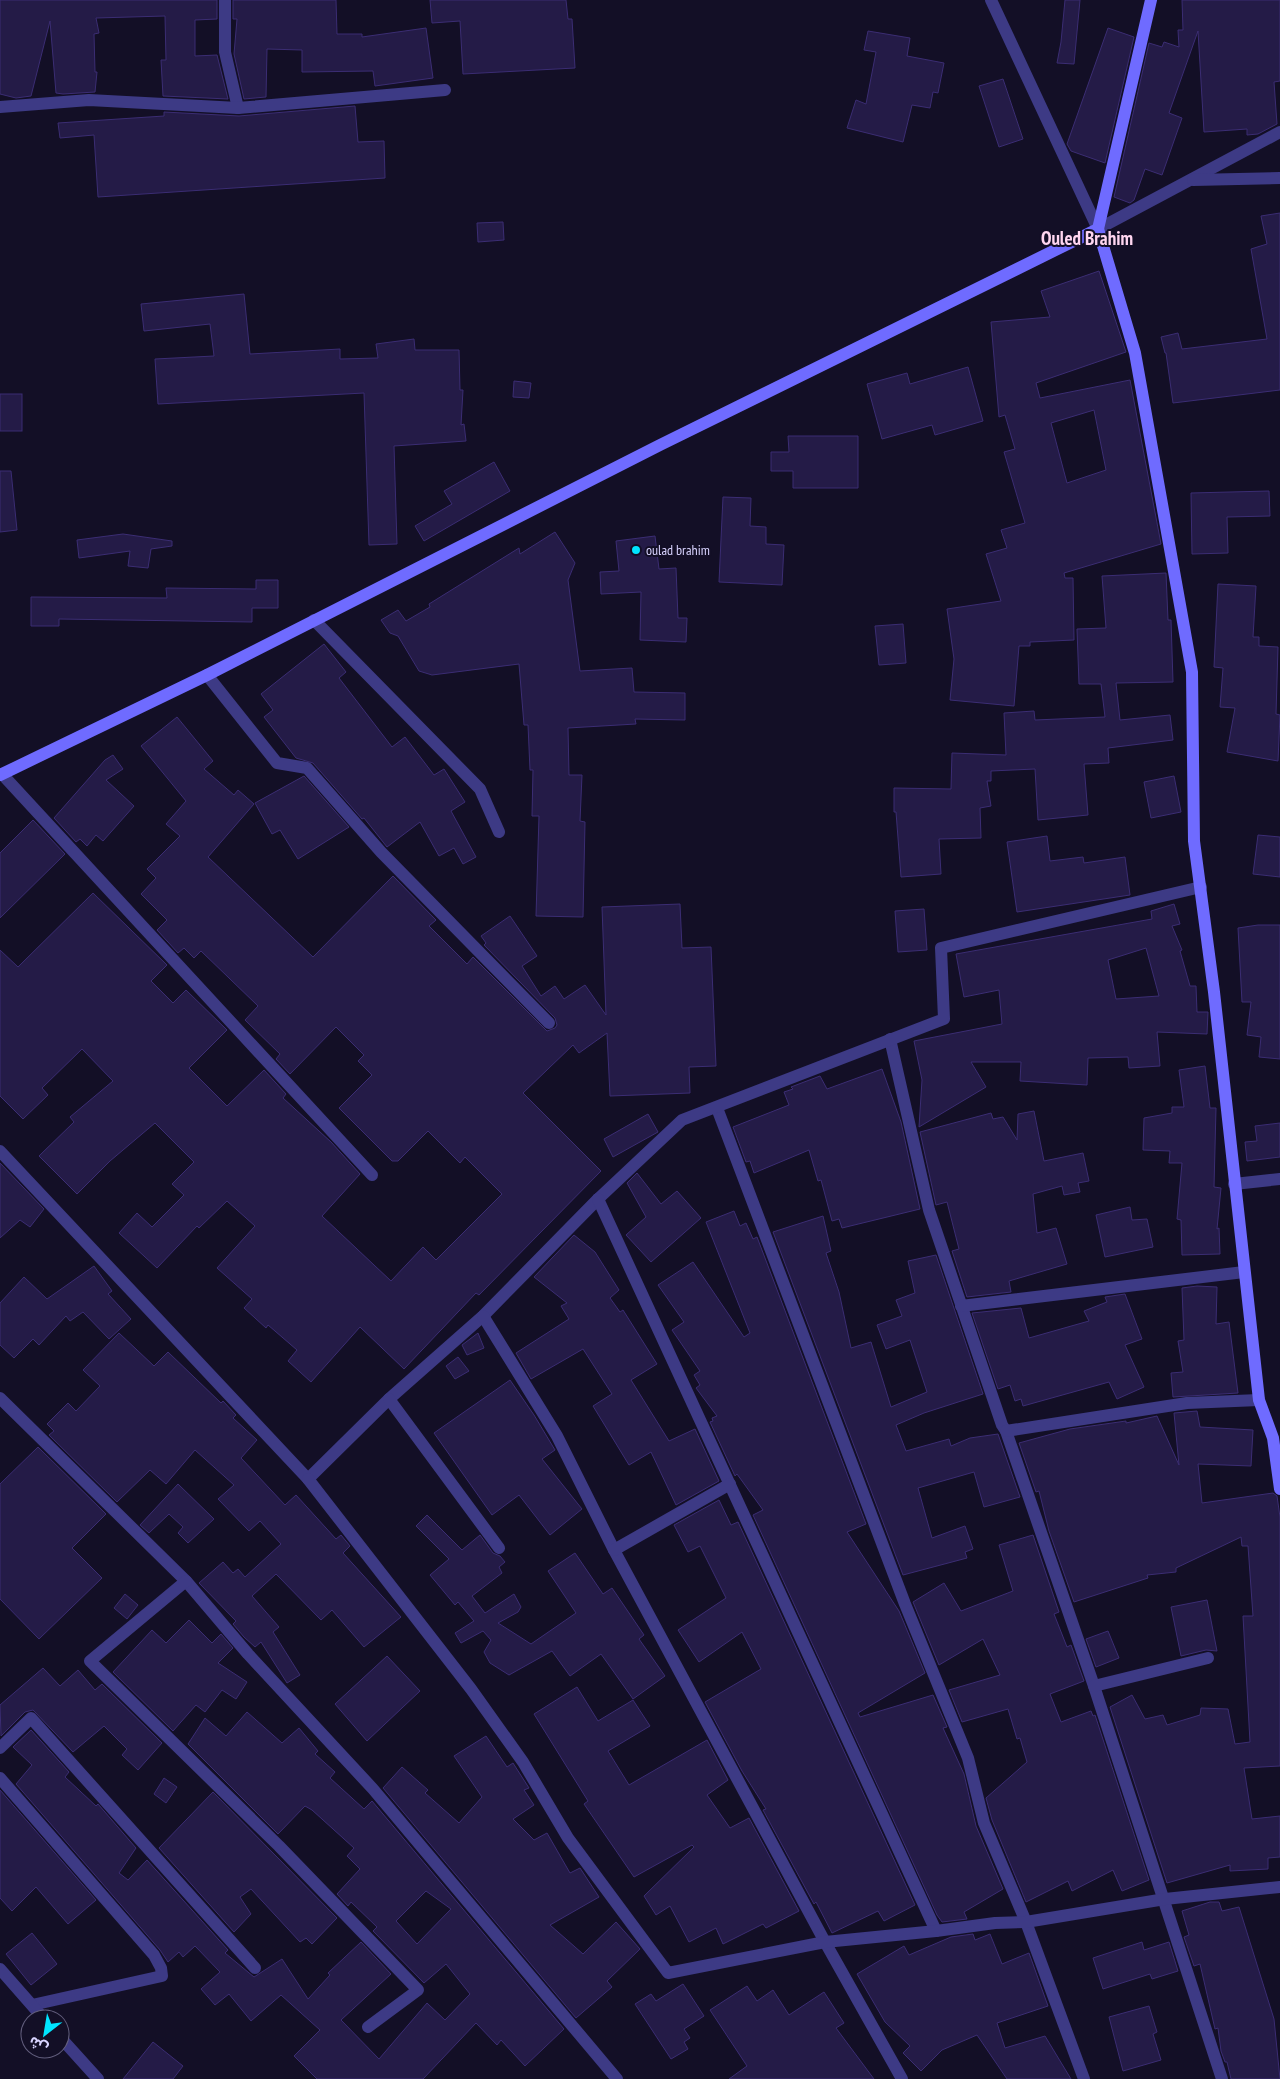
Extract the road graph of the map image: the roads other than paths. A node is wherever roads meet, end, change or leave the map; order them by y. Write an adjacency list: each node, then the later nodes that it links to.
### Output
1 (225, 0): 6 (street)
2 (990, 0): 10 (street)
3 (1151, 0): 10 (main road)
4 (445, 90): 6 (street)
5 (0, 106): 6 (street)
6 (238, 108)
7 (1280, 132): 9 (street)
8 (1280, 178): 9 (street)
9 (1188, 180): 10 (street)
10 (1098, 229): 11 (main road); 15 (main road)
11 (314, 620): 12 (main road); 14 (street)
12 (207, 675): 13 (main road); 16 (street)
13 (1, 774): 20 (street)
14 (499, 832)
15 (1202, 887): 17 (street); 22 (main road)
16 (549, 1023)
17 (890, 1039): 18 (street); 25 (street)
18 (717, 1108): 23 (street); 43 (street)
19 (0, 1151): 31 (street)
20 (372, 1175)
21 (1280, 1179): 22 (street)
22 (1234, 1184): 24 (main road)
23 (598, 1199): 26 (street); 32 (street)
24 (1244, 1272): 25 (street); 29 (main road)
25 (961, 1306): 30 (street)
26 (483, 1316): 28 (street); 35 (street)
27 (0, 1398): 36 (street)
28 (389, 1399): 31 (street); 34 (street)
29 (1260, 1400): 30 (street); 33 (main road)
30 (1006, 1431): 38 (street)
31 (308, 1479): 45 (street)
32 (730, 1484): 35 (street); 44 (street)
33 (1280, 1489)
34 (499, 1548)
35 (614, 1550): 45 (street)
36 (186, 1581): 50 (street); 53 (street)
37 (1208, 1658): 38 (street)
38 (1094, 1686): 42 (street)
39 (0, 1748): 46 (street)
40 (0, 1778): 48 (street)
41 (1280, 1887): 42 (street)
42 (1165, 1899): 43 (street); 56 (street)
43 (1026, 1922): 44 (street); 55 (street)
44 (936, 1931): 45 (street)
45 (825, 1942): 54 (street)
46 (255, 1968)
47 (0, 1969): 48 (street)
48 (32, 2005): 49 (street)
49 (35, 2009)
50 (368, 2027)
51 (70, 2048): 52 (street)
52 (98, 2079)
53 (617, 2079)
54 (902, 2079)
55 (1084, 2079)
56 (1222, 2079)

